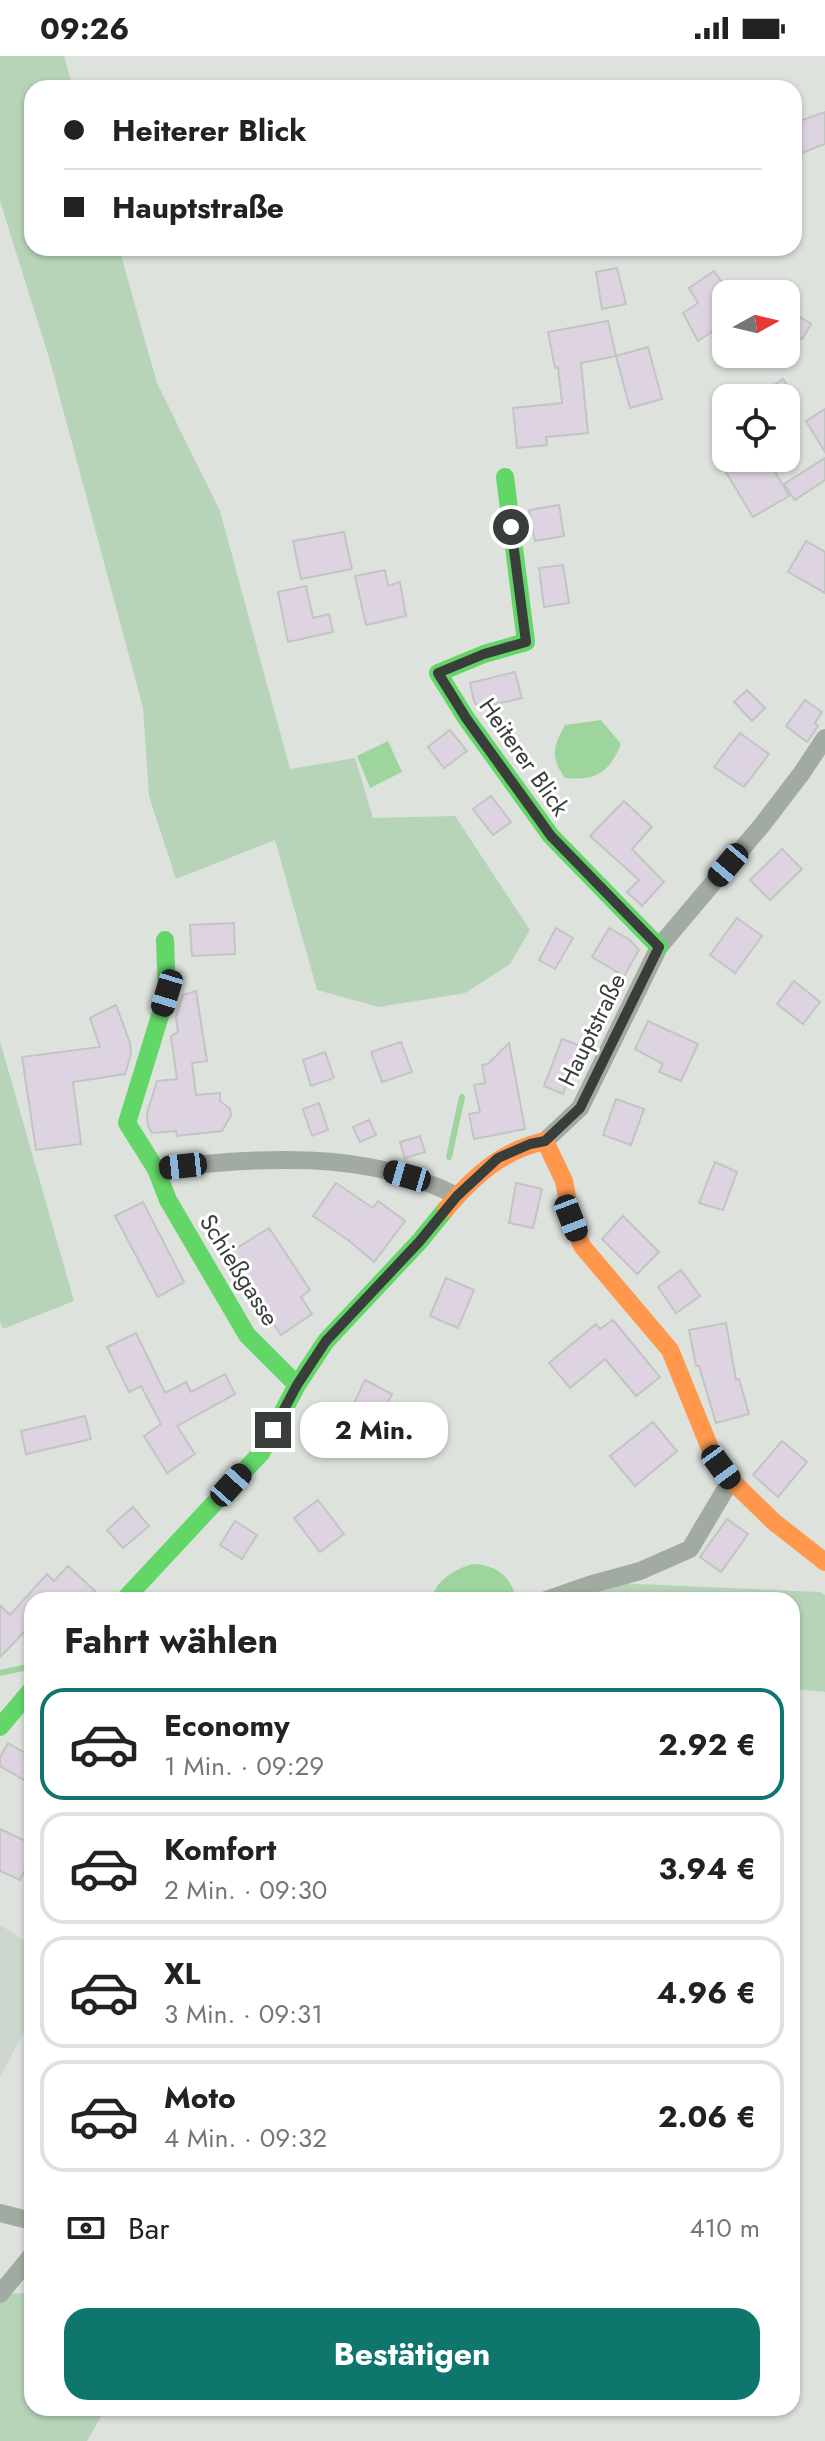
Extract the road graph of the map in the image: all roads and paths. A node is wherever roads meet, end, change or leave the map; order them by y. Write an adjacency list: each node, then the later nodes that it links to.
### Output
1 (505, 477): 4 (street, Heiterer Blick)
2 (825, 738): 4 (street, Hauptstraße)
3 (165, 940): 6 (street, Schießgasse)
4 (659, 947): 5 (street, Hauptstraße)
5 (545, 1141): 7 (street, Hauptstraße); 9 (street)
6 (156, 1169): 7 (street); 8 (street, Schießgasse)
7 (457, 1196): 8 (street, Hauptstraße)
8 (297, 1385): 11 (street, Hauptstraße)
9 (731, 1480): 10 (street); 12 (street)
10 (825, 1562)
11 (131, 1592)
12 (569, 1592)
13 (24, 1698): 14 (street)
14 (0, 1727)
15 (0, 2213): 16 (street)
16 (24, 2219)
17 (24, 2265): 18 (street)
18 (0, 2294)

